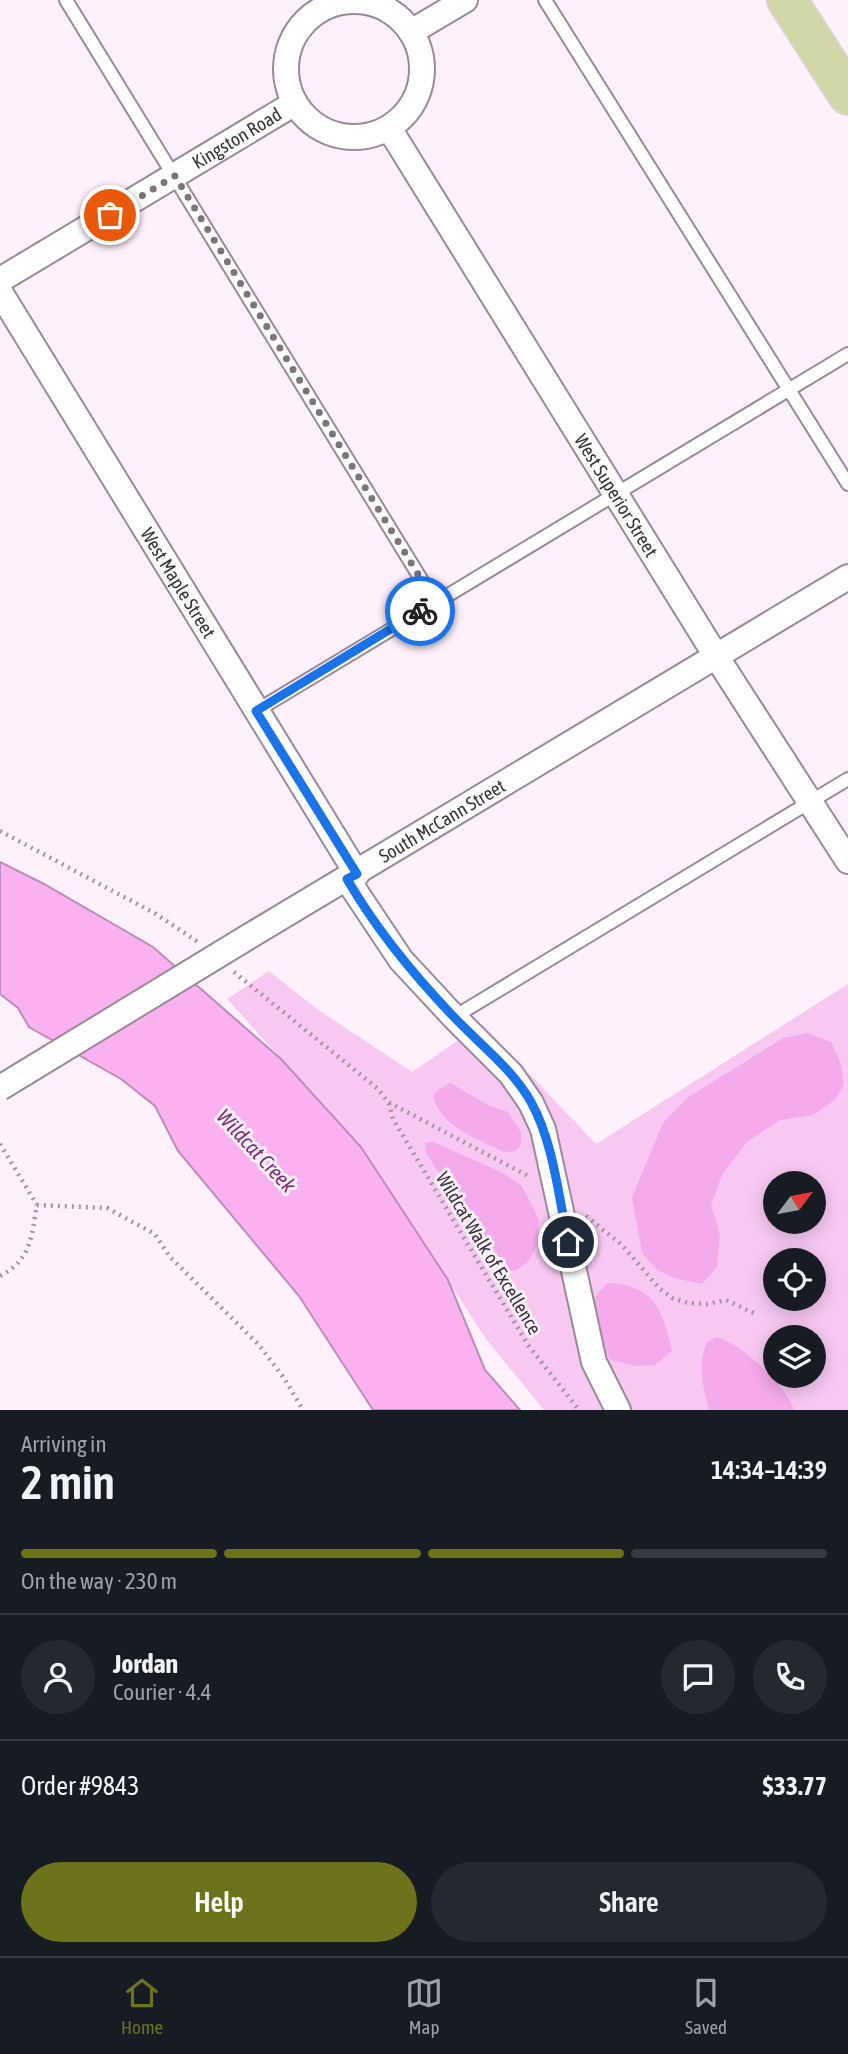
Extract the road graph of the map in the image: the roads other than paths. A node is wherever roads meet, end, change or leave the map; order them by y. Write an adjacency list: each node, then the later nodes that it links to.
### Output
1 (66, 0): 10 (lane)
2 (464, 0): 6 (street)
3 (545, 0): 14 (lane)
4 (787, 0): 7 (main road)
5 (317, 5): 6 (street); 8 (street)
6 (411, 32): 9 (street)
7 (848, 95)
8 (295, 103): 9 (street); 10 (street, Kingston Road)
9 (389, 128): 16 (street, West Superior Street)
10 (175, 176): 11 (street, Kingston Road); 18 (lane)
11 (0, 280)
12 (0, 292): 20 (street, West Maple Street)
13 (848, 354): 14 (lane)
14 (790, 390): 15 (lane); 16 (lane)
15 (848, 484)
16 (615, 494): 18 (lane); 19 (street, West Superior Street)
17 (848, 577): 19 (street, South McCann Street)
18 (435, 602): 20 (lane)
19 (716, 656): 22 (street, West Superior Street); 24 (street, South McCann Street)
20 (256, 711): 24 (street, West Maple Street)
21 (848, 779): 22 (lane)
22 (810, 802): 23 (street, West Superior Street); 25 (lane)
23 (848, 861)
24 (352, 876): 25 (street, West Maple Street); 26 (street, South McCann Street, bridge)
25 (454, 1017): 27 (street, West Maple Street)
26 (0, 1088)
27 (618, 1410)

